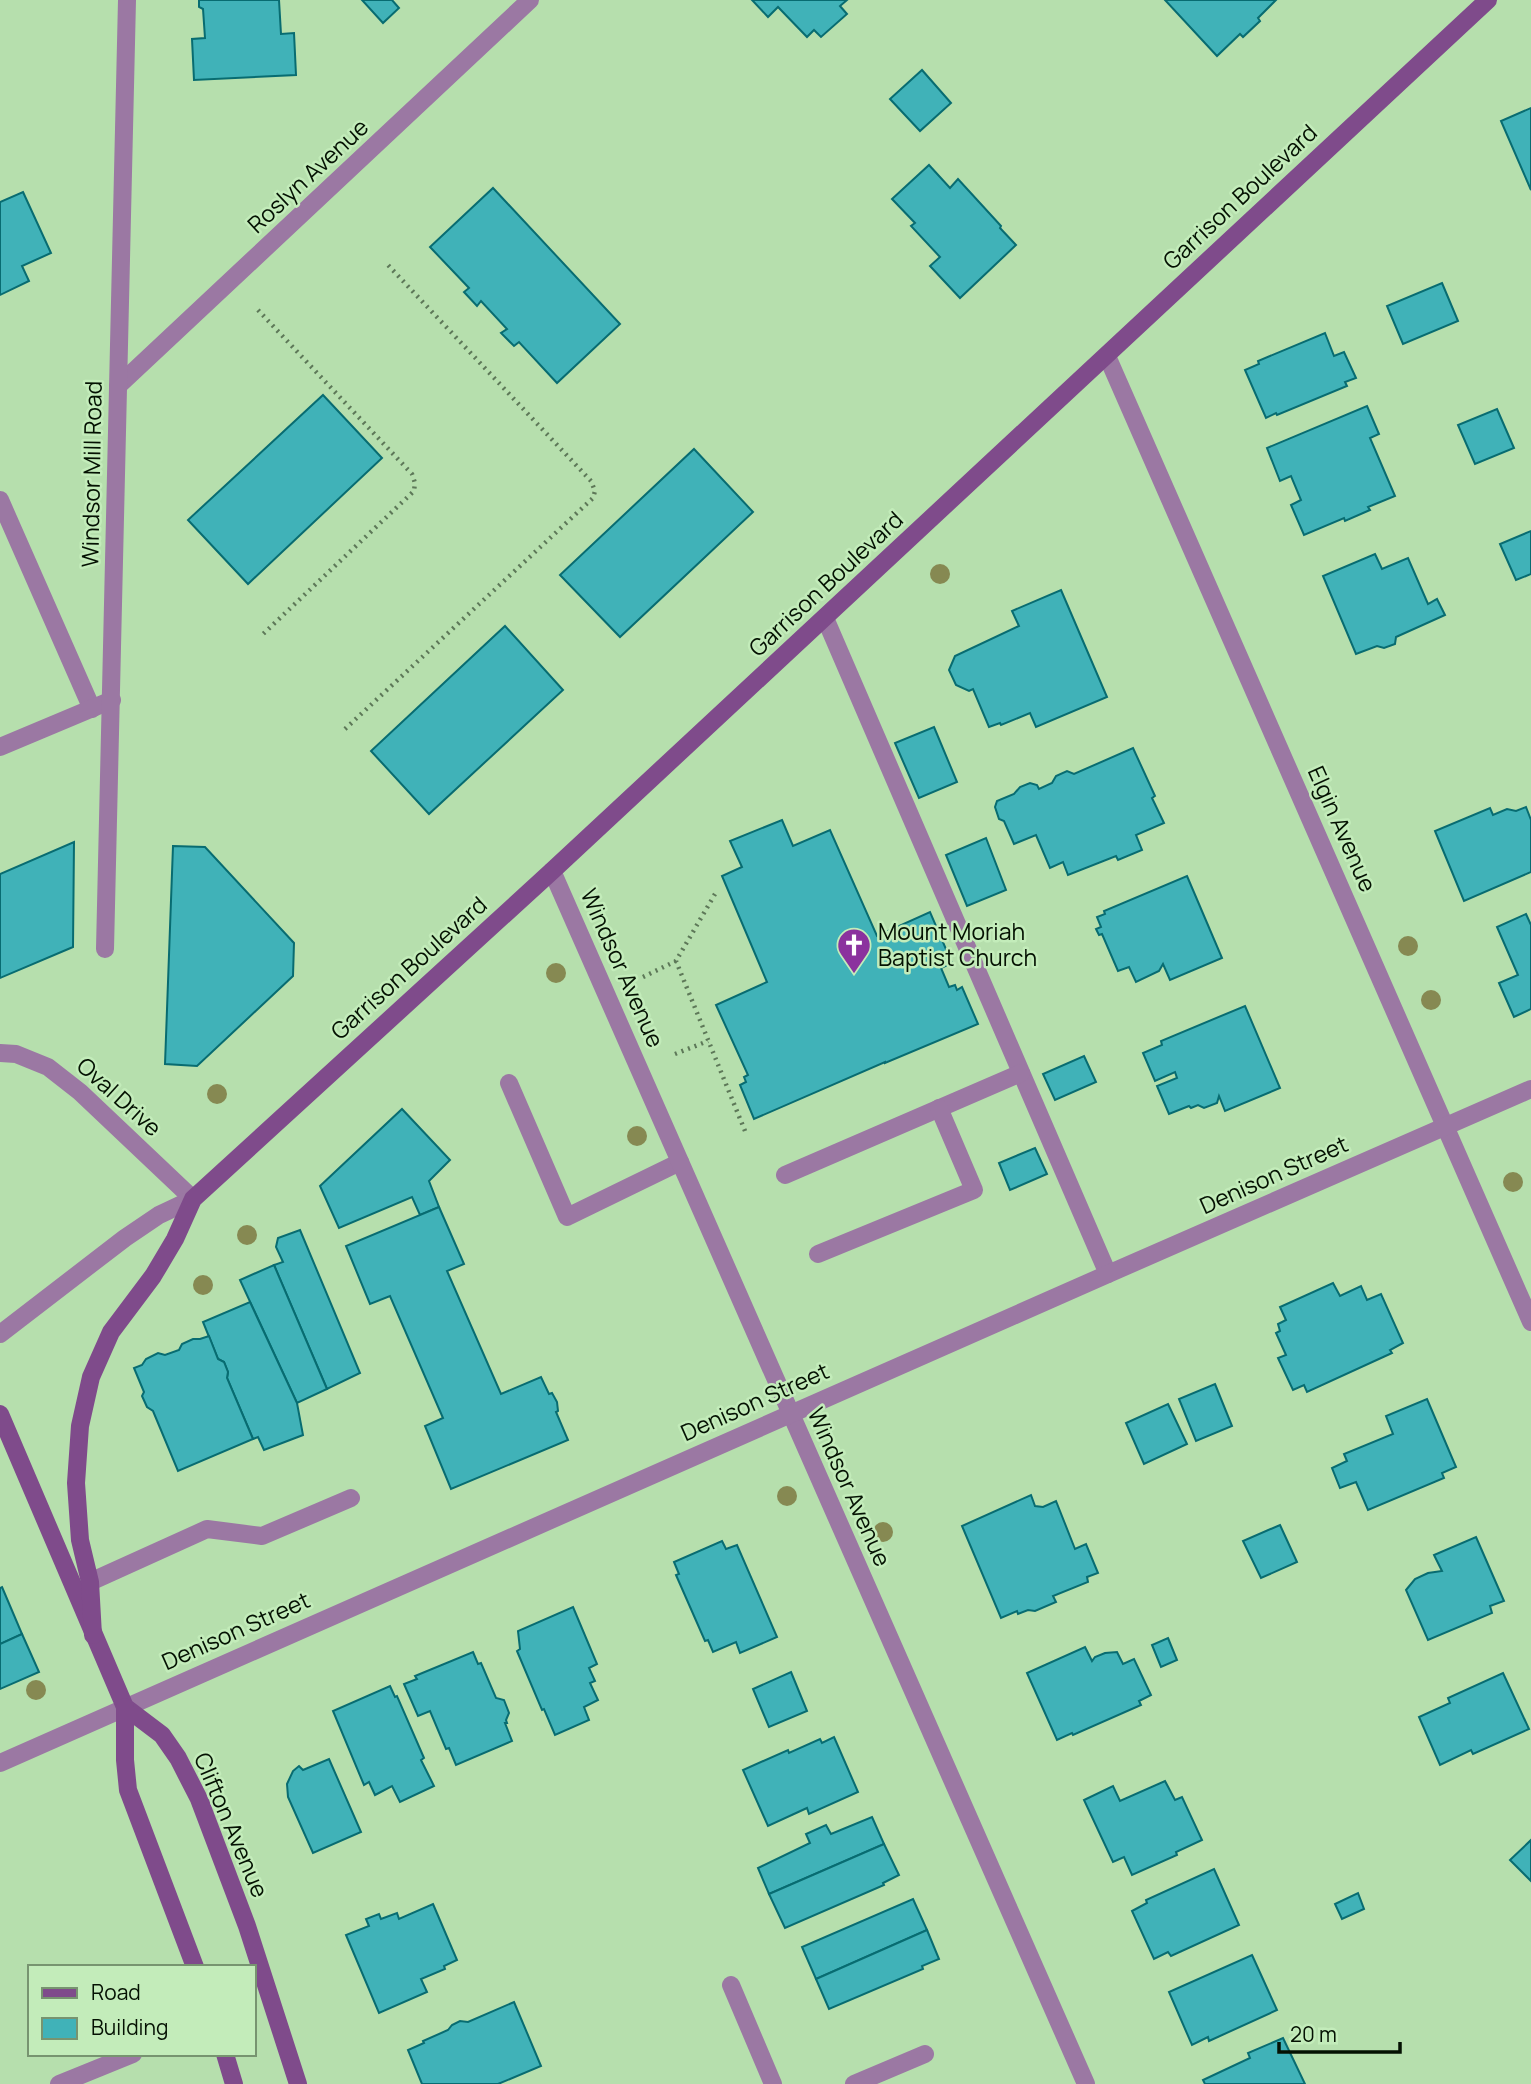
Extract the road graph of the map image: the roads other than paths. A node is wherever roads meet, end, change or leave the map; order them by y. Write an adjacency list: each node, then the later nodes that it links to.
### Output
1 (127, 0): 5 (street, Windsor Mill Road)
2 (530, 0): 5 (street, Roslyn Avenue)
3 (1488, 0): 4 (main road, Garrison Boulevard)
4 (1107, 356): 7 (main road, Garrison Boulevard); 18 (street, Elgin Avenue)
5 (118, 386): 8 (street, Windsor Mill Road)
6 (0, 500): 9 (street)
7 (825, 618): 11 (main road, Garrison Boulevard); 14 (street)
8 (111, 700): 9 (street); 12 (street, Windsor Mill Road)
9 (92, 709): 10 (street)
10 (0, 747)
11 (552, 871): 19 (street, Windsor Avenue); 21 (main road, Garrison Boulevard)
12 (105, 949)
13 (0, 1053): 21 (street, Oval Drive)
14 (1021, 1073): 17 (street); 23 (street)
15 (509, 1083): 19 (street)
16 (1531, 1089): 18 (street, Denison Street)
17 (939, 1108): 20 (street); 22 (street)
18 (1445, 1127): 23 (street, Denison Street); 24 (street, Elgin Avenue)
19 (680, 1162): 27 (street, Windsor Avenue)
20 (785, 1175)
21 (193, 1199): 25 (street, Garrison Boulevard); 29 (main road, Garrison Boulevard)
22 (818, 1254)
23 (1108, 1274): 27 (street, Denison Street)
24 (1531, 1322)
25 (0, 1334)
26 (0, 1414): 30 (main road, Clifton Avenue)
27 (790, 1414): 31 (street, Denison Street); 43 (street, Windsor Avenue)
28 (351, 1498): 29 (street)
29 (90, 1582): 30 (main road, Garrison Boulevard)
30 (93, 1635): 31 (main road, Clifton Avenue)
31 (125, 1707): 32 (street, Denison Street); 33 (main road); 38 (main road, Clifton Avenue)
32 (0, 1763)
33 (194, 1965)
34 (731, 1985): 41 (street)
35 (925, 2054): 42 (street)
36 (128, 2056): 39 (street)
37 (226, 2056): 40 (main road)
38 (298, 2079)
39 (59, 2084)
40 (234, 2084)
41 (773, 2084)
42 (854, 2084)
43 (1086, 2084)

